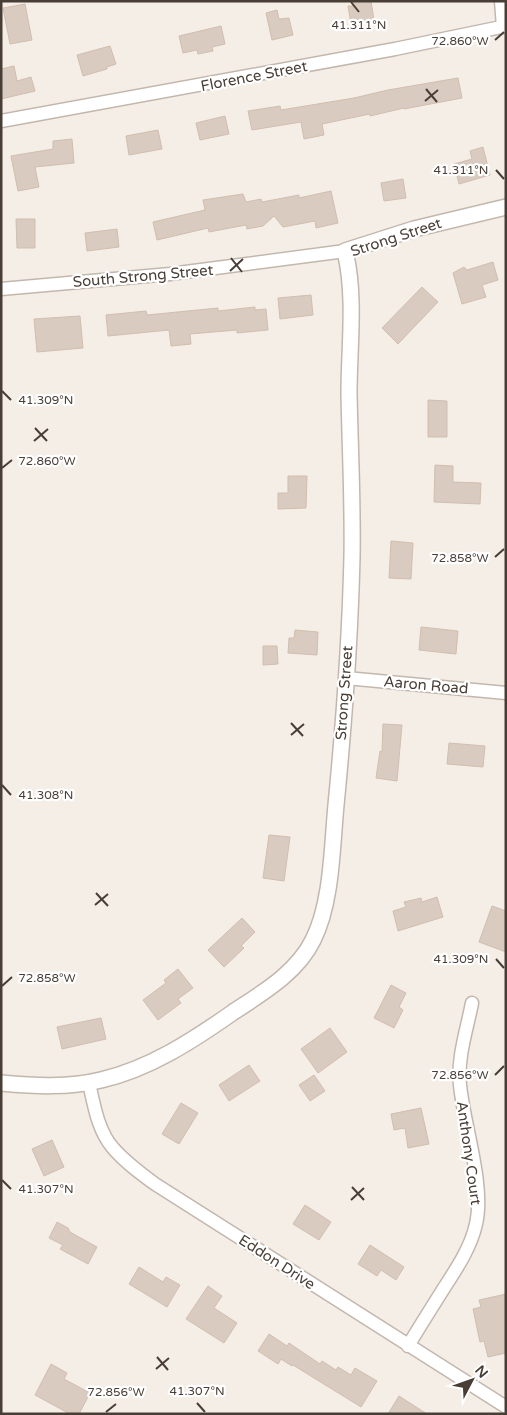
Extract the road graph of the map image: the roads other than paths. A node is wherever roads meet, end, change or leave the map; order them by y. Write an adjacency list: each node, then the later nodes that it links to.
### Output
1 (501, 1): 2 (street)
2 (504, 26): 3 (street, Florence Street)
3 (1, 121)
4 (506, 207): 5 (street, Strong Street)
5 (345, 252): 6 (street, South Strong Street); 7 (street, Strong Street)
6 (1, 290)
7 (346, 678): 8 (street, Aaron Road); 11 (street, Strong Street)
8 (506, 693)
9 (472, 1003): 12 (street, Anthony Court)
10 (1, 1083): 11 (street, Strong Street)
11 (89, 1083): 12 (street, Eddon Drive)
12 (408, 1346): 13 (street, Eddon Drive)
13 (504, 1409)

